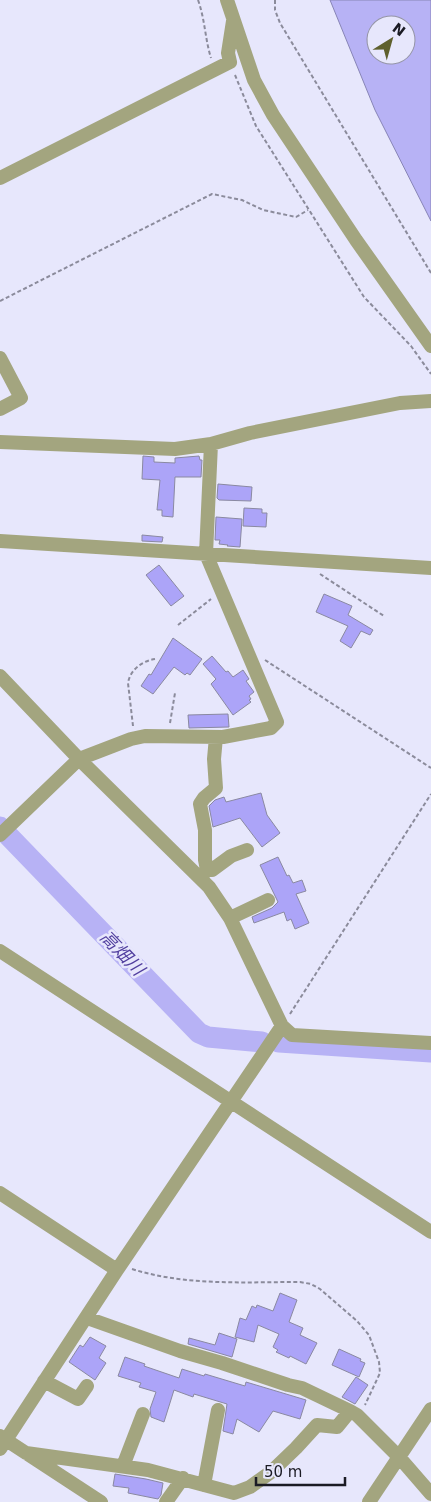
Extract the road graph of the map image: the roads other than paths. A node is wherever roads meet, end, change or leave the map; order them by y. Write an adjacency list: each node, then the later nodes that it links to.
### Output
1 (227, 0): 2 (street)
2 (233, 19): 3 (street); 4 (street)
3 (0, 178)
4 (431, 346)
5 (0, 358): 7 (street)
6 (431, 401): 9 (street)
7 (0, 410)
8 (0, 442): 9 (street)
9 (211, 444): 11 (street)
10 (0, 540): 11 (street)
11 (206, 554): 12 (street); 14 (street)
12 (431, 568)
13 (0, 676): 15 (street)
14 (216, 737): 15 (street); 18 (street)
15 (79, 759): 16 (street); 18 (street)
16 (3, 832)
17 (247, 850): 18 (street)
18 (204, 874): 20 (street)
19 (268, 900): 20 (street)
20 (230, 918): 22 (street)
21 (0, 951): 24 (street)
22 (282, 1026): 23 (street); 24 (street)
23 (431, 1043)
24 (230, 1102): 26 (street); 27 (street)
25 (0, 1193): 27 (street)
26 (431, 1232)
27 (119, 1268): 28 (street)
28 (87, 1318): 29 (street); 33 (street)
29 (44, 1381): 30 (street); 35 (street)
30 (87, 1386)
31 (431, 1409): 37 (street)
32 (218, 1410): 40 (street)
33 (353, 1413): 37 (street); 40 (street)
34 (143, 1414): 38 (street)
35 (2, 1442): 36 (street)
36 (26, 1453): 38 (street); 42 (street)
37 (399, 1457): 41 (street); 44 (street)
38 (123, 1466): 39 (street)
39 (182, 1478): 40 (street); 43 (street)
40 (204, 1485)
41 (431, 1494)
42 (101, 1502)
43 (166, 1502)
44 (370, 1502)

